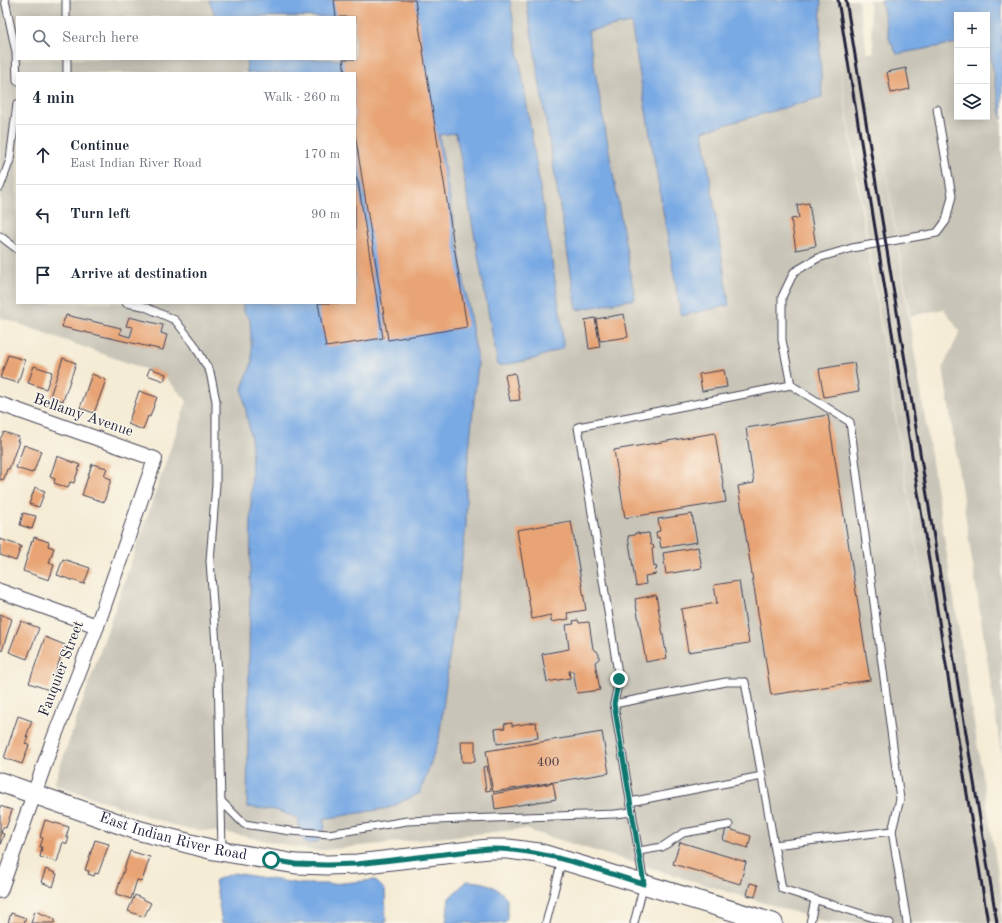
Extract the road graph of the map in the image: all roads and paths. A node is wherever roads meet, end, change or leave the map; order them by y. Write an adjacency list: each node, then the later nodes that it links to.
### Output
1 (5, 0): 4 (lane)
2 (66, 0): 3 (lane)
3 (66, 16)
4 (16, 52)
5 (16, 60): 7 (lane)
6 (67, 60): 8 (lane)
7 (17, 72)
8 (67, 72)
9 (937, 109): 15 (lane)
10 (16, 112): 11 (lane)
11 (0, 187)
12 (0, 236): 13 (lane)
13 (16, 248)
14 (142, 304): 24 (lane)
15 (790, 385): 20 (lane); 28 (lane)
16 (0, 404): 17 (street, Bellamy Avenue)
17 (155, 459): 19 (street, Fauquier Street)
18 (0, 591): 19 (street)
19 (97, 626): 23 (street, Fauquier Street)
20 (614, 704): 21 (lane); 25 (lane)
21 (762, 776): 25 (lane); 29 (lane)
22 (0, 782): 23 (street, East Indian River Road)
23 (34, 794): 30 (street, East Indian River Road); 34 (street, Fauquier Street)
24 (221, 801): 26 (lane); 30 (lane)
25 (630, 802): 26 (lane)
26 (632, 812): 31 (lane)
27 (730, 825): 31 (lane)
28 (892, 831): 29 (lane); 41 (lane)
29 (774, 845): 35 (lane)
30 (222, 851): 32 (street, East Indian River Road)
31 (639, 851): 33 (lane)
32 (562, 860): 33 (street, East Indian River Road); 36 (lane)
33 (644, 884): 37 (lane); 38 (street, East Indian River Road)
34 (0, 891)
35 (816, 900): 39 (lane); 40 (lane)
36 (546, 923)
37 (634, 923)
38 (773, 923)
39 (810, 923)
40 (890, 923)
41 (907, 923)

